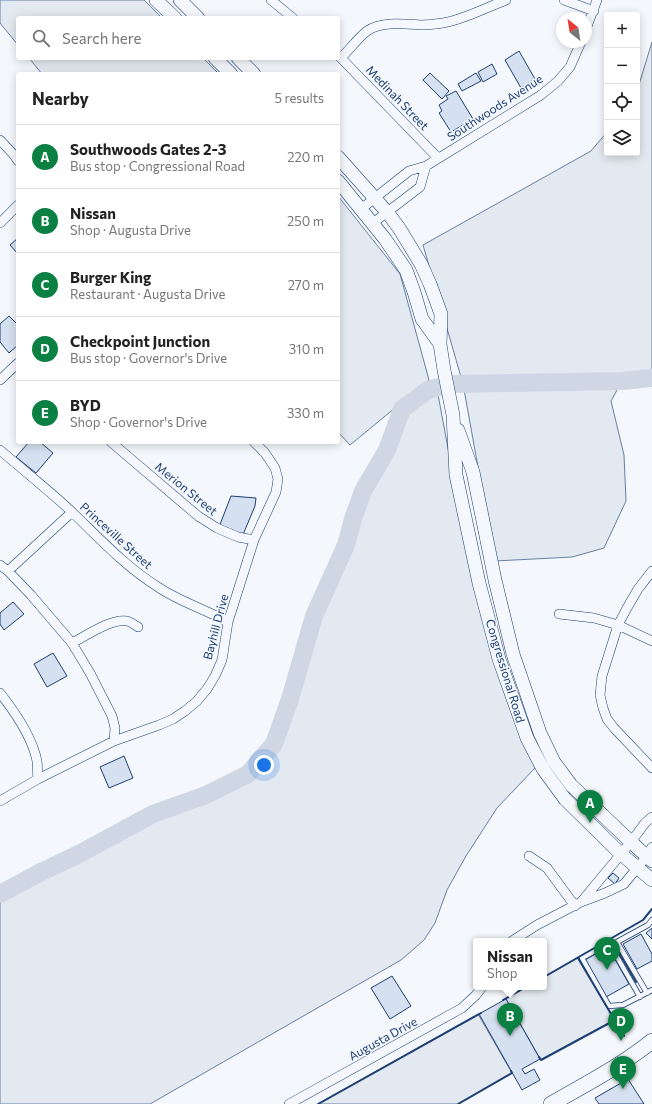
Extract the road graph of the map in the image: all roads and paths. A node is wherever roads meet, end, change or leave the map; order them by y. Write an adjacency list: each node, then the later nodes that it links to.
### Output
1 (156, 0): 8 (main road)
2 (180, 0): 9 (main road)
3 (271, 0): 10 (street)
4 (506, 0): 13 (street)
5 (564, 0): 7 (street)
6 (597, 0): 7 (street)
7 (594, 11): 11 (street)
8 (172, 16)
9 (196, 16)
10 (291, 16)
11 (592, 16)
12 (578, 48): 20 (street, Southwoods Avenue)
13 (340, 57): 20 (street, Medinah Street)
14 (217, 60): 16 (main road)
15 (240, 60): 17 (main road)
16 (229, 72)
17 (252, 72)
18 (0, 140): 19 (street)
19 (16, 158)
20 (438, 158): 22 (street, Southwoods Avenue)
21 (340, 160): 24 (main road, Congressional Road)
22 (426, 166): 24 (street, Southwoods Avenue); 27 (street)
23 (340, 183): 26 (main road, Congressional Road)
24 (374, 198): 26 (street, Southwoods Avenue); 27 (main road, Congressional Road)
25 (16, 206): 28 (street)
26 (361, 209): 29 (main road, Congressional Road)
27 (387, 212): 29 (street); 30 (main road, Congressional Road)
28 (0, 223)
29 (373, 223): 30 (main road, Congressional Road)
30 (440, 344): 33 (main road, Congressional Road)
31 (16, 365): 32 (street)
32 (0, 380)
33 (453, 413): 54 (main road, Congressional Road); 55 (main road, Congressional Road)
34 (114, 444): 38 (street, Merion Street)
35 (256, 444): 38 (street, Bayhill Drive)
36 (0, 450): 37 (street, Princeville Street)
37 (72, 512): 40 (street); 43 (street, Princeville Street)
38 (254, 540): 43 (street, Bayhill Drive)
39 (0, 565): 40 (street)
40 (8, 571): 47 (street)
41 (652, 571): 44 (street)
42 (559, 614): 44 (street)
43 (228, 622): 49 (street, Bayhill Drive)
44 (618, 625): 46 (street); 50 (street)
45 (138, 628): 47 (street)
46 (652, 641)
47 (72, 644): 49 (street)
48 (0, 693): 51 (street)
49 (114, 741): 51 (street, Bayhill Drive)
50 (652, 768)
51 (38, 779): 52 (street, Bayhill Drive)
52 (0, 801)
53 (652, 817): 54 (street)
54 (631, 842): 55 (street); 56 (main road, Congressional Road)
55 (621, 854): 58 (main road, Congressional Road); 60 (street)
56 (650, 854): 58 (street)
57 (529, 856): 60 (street)
58 (637, 867): 59 (main road, Congressional Road); 60 (street)
59 (652, 880)
60 (578, 904): 62 (street)
61 (652, 920): 64 (lane)
62 (517, 938)
63 (480, 990): 67 (street, Augusta Drive)
64 (650, 991): 65 (lane)
65 (640, 997): 65 (lane)
66 (648, 1046): 68 (highway)
67 (289, 1104)
68 (551, 1104)

